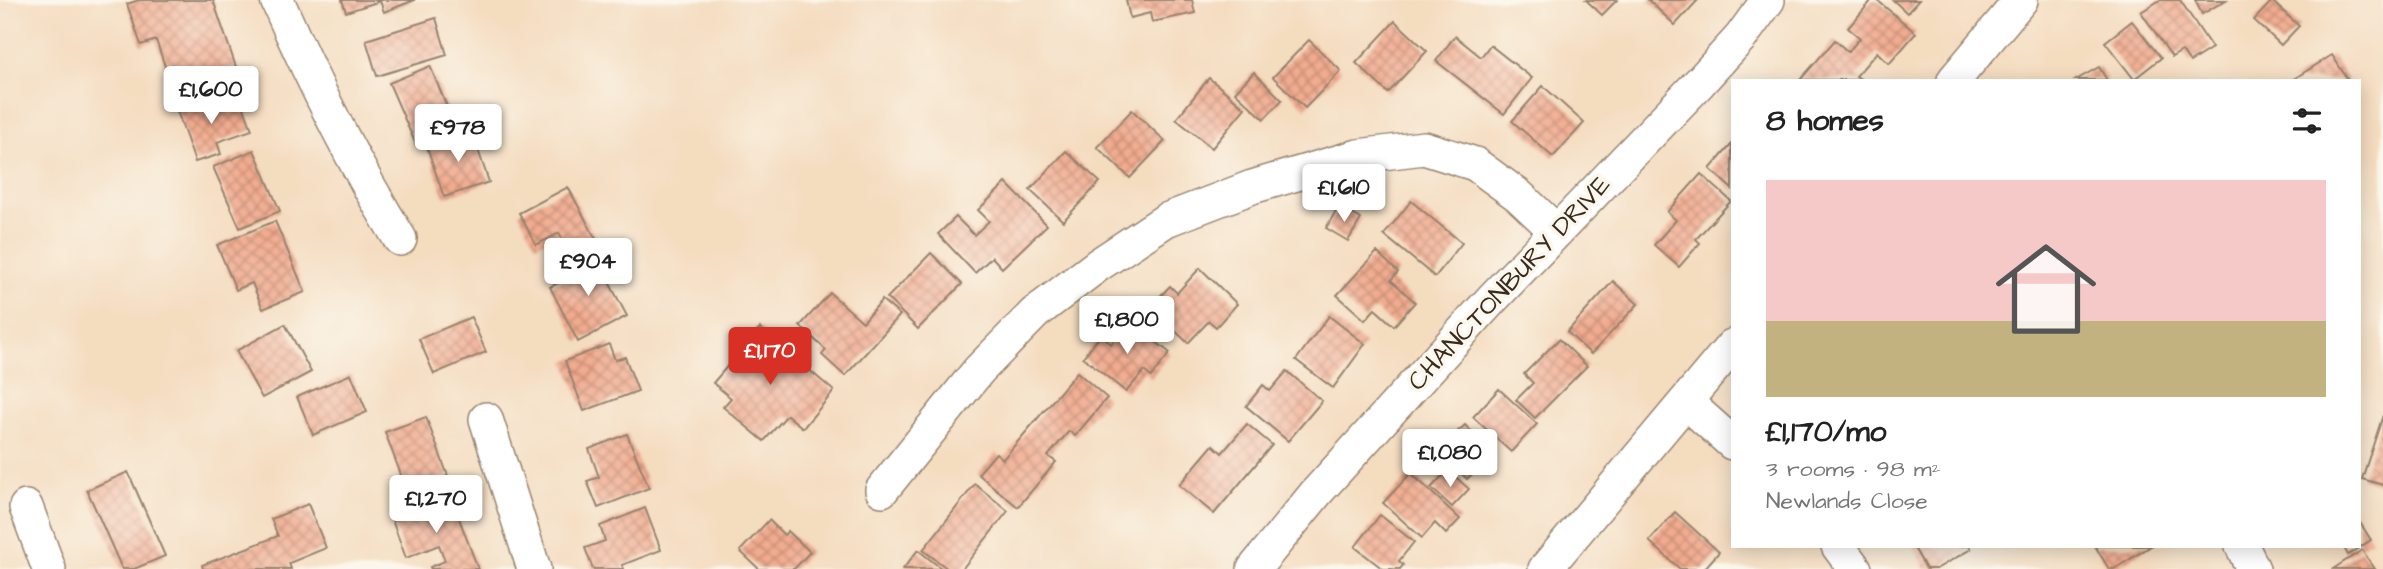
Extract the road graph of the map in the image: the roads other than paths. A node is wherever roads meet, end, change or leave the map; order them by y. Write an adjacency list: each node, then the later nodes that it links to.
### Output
1 (277, 0): 6 (street)
2 (1768, 0): 5 (street, CHANCTONBURY DRIVE)
3 (2021, 0): 4 (street)
4 (1955, 79)
5 (1556, 232): 11 (street); 17 (street, CHANCTONBURY DRIVE)
6 (400, 239)
7 (1731, 347): 8 (street)
8 (1686, 402): 10 (street); 18 (street)
9 (486, 419): 16 (street)
10 (1731, 442)
11 (882, 490)
12 (26, 507): 15 (street)
13 (1840, 548): 19 (street)
14 (2243, 548): 20 (street)
15 (49, 569)
16 (534, 569)
17 (1254, 569)
18 (1545, 569)
19 (1855, 569)
20 (2253, 569)

